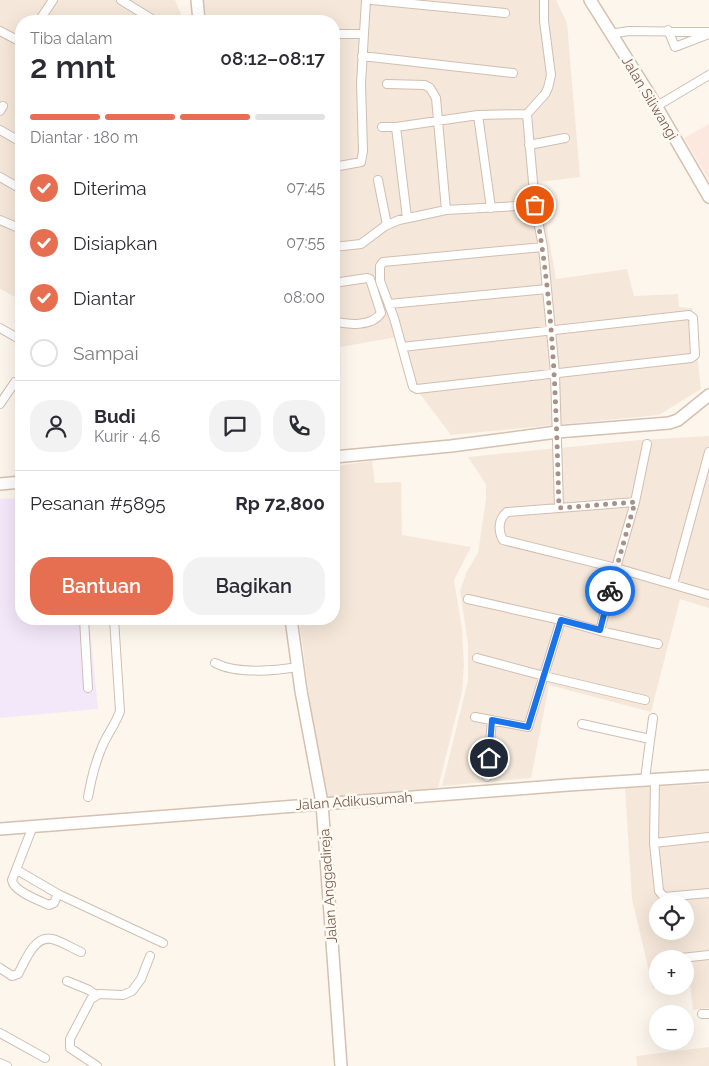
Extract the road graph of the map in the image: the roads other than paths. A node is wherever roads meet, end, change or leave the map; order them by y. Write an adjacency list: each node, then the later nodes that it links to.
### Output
1 (53, 0): 10 (street)
2 (121, 0): 11 (street)
3 (197, 0): 12 (main road)
4 (366, 0): 17 (street)
5 (372, 0): 8 (street)
6 (544, 0): 25 (street)
7 (590, 0): 18 (main road, Jalan Siliwangi)
8 (417, 2): 9 (street)
9 (505, 13)
10 (43, 15)
11 (145, 15)
12 (198, 15)
13 (668, 30): 15 (street); 15 (street); 18 (street)
14 (0, 31): 19 (street)
15 (709, 33)
16 (340, 34): 17 (street)
17 (363, 34): 20 (street)
18 (610, 34): 24 (main road, Jalan Siliwangi)
19 (15, 39)
20 (362, 56): 21 (street); 34 (street)
21 (514, 73)
22 (709, 75): 24 (street)
23 (387, 84): 27 (street)
24 (656, 106): 38 (main road, Jalan Siliwangi)
25 (527, 114): 26 (street); 33 (street)
26 (478, 115): 27 (street); 40 (street)
27 (438, 121): 28 (street); 41 (street)
28 (396, 126): 29 (street); 42 (street)
29 (382, 127)
30 (0, 130): 32 (street)
31 (565, 138): 33 (street)
32 (15, 139)
33 (529, 145): 39 (street)
34 (340, 166)
35 (0, 177): 37 (street)
36 (378, 180): 44 (street)
37 (15, 186)
38 (709, 197)
39 (535, 205): 40 (street); 47 (street)
40 (491, 208): 41 (street)
41 (446, 210): 42 (street)
42 (407, 218): 44 (street)
43 (0, 220): 45 (street)
44 (387, 225): 46 (street)
45 (15, 226)
46 (340, 246)
47 (543, 247): 49 (street); 50 (street)
48 (340, 282): 51 (street)
49 (547, 289): 50 (street); 53 (street)
50 (389, 304): 55 (street)
51 (340, 323)
52 (0, 328): 54 (street)
53 (551, 330): 55 (street); 56 (street); 56 (street)
54 (15, 337)
55 (402, 347): 56 (street)
56 (555, 372): 60 (street)
57 (15, 382): 59 (street)
58 (709, 395): 60 (main road)
59 (1, 401)
60 (557, 432): 63 (main road); 67 (street)
61 (648, 444): 66 (street)
62 (709, 452): 69 (street)
63 (340, 456)
64 (15, 483): 65 (main road)
65 (0, 484)
66 (635, 502): 67 (street); 68 (street)
67 (559, 508): 68 (street)
68 (616, 568): 69 (street); 76 (street)
69 (673, 584): 70 (street)
70 (709, 595)
71 (468, 599): 72 (street)
72 (561, 620): 76 (street); 81 (street)
73 (84, 625): 82 (street)
74 (114, 625): 92 (street)
75 (292, 625): 80 (main road, Jalan Anggadireja)
76 (600, 630): 77 (street)
77 (658, 644)
78 (477, 658): 81 (street)
79 (215, 663): 80 (street)
80 (298, 667): 93 (main road, Jalan Anggadireja)
81 (544, 676): 83 (street); 86 (street)
82 (88, 688)
83 (645, 700)
84 (475, 717): 86 (street)
85 (653, 718): 88 (street)
86 (492, 720): 90 (street)
87 (582, 724): 88 (street)
88 (650, 739): 91 (street)
89 (709, 776): 91 (main road, Jalan Adikusumah)
90 (487, 777)
91 (650, 779): 93 (main road, Jalan Adikusumah); 97 (street)
92 (88, 797)
93 (322, 803): 94 (main road, Jalan Adikusumah); 116 (main road, Jalan Anggadireja)
94 (33, 826): 95 (main road, Jalan Adikusumah); 98 (street)
95 (0, 828)
96 (709, 837): 97 (street)
97 (654, 843): 99 (street)
98 (17, 870): 100 (street); 100 (street)
99 (709, 892)
100 (58, 894): 101 (street)
101 (163, 943)
102 (81, 952): 106 (street)
103 (709, 955): 105 (street)
104 (150, 956): 108 (street)
105 (694, 957)
106 (0, 968)
107 (66, 981): 108 (street)
108 (96, 995): 110 (street)
109 (0, 1033): 111 (street)
110 (82, 1057): 114 (street); 115 (street)
111 (45, 1058)
112 (0, 1063): 113 (street)
113 (7, 1066)
114 (78, 1066)
115 (97, 1066)
116 (341, 1066)

